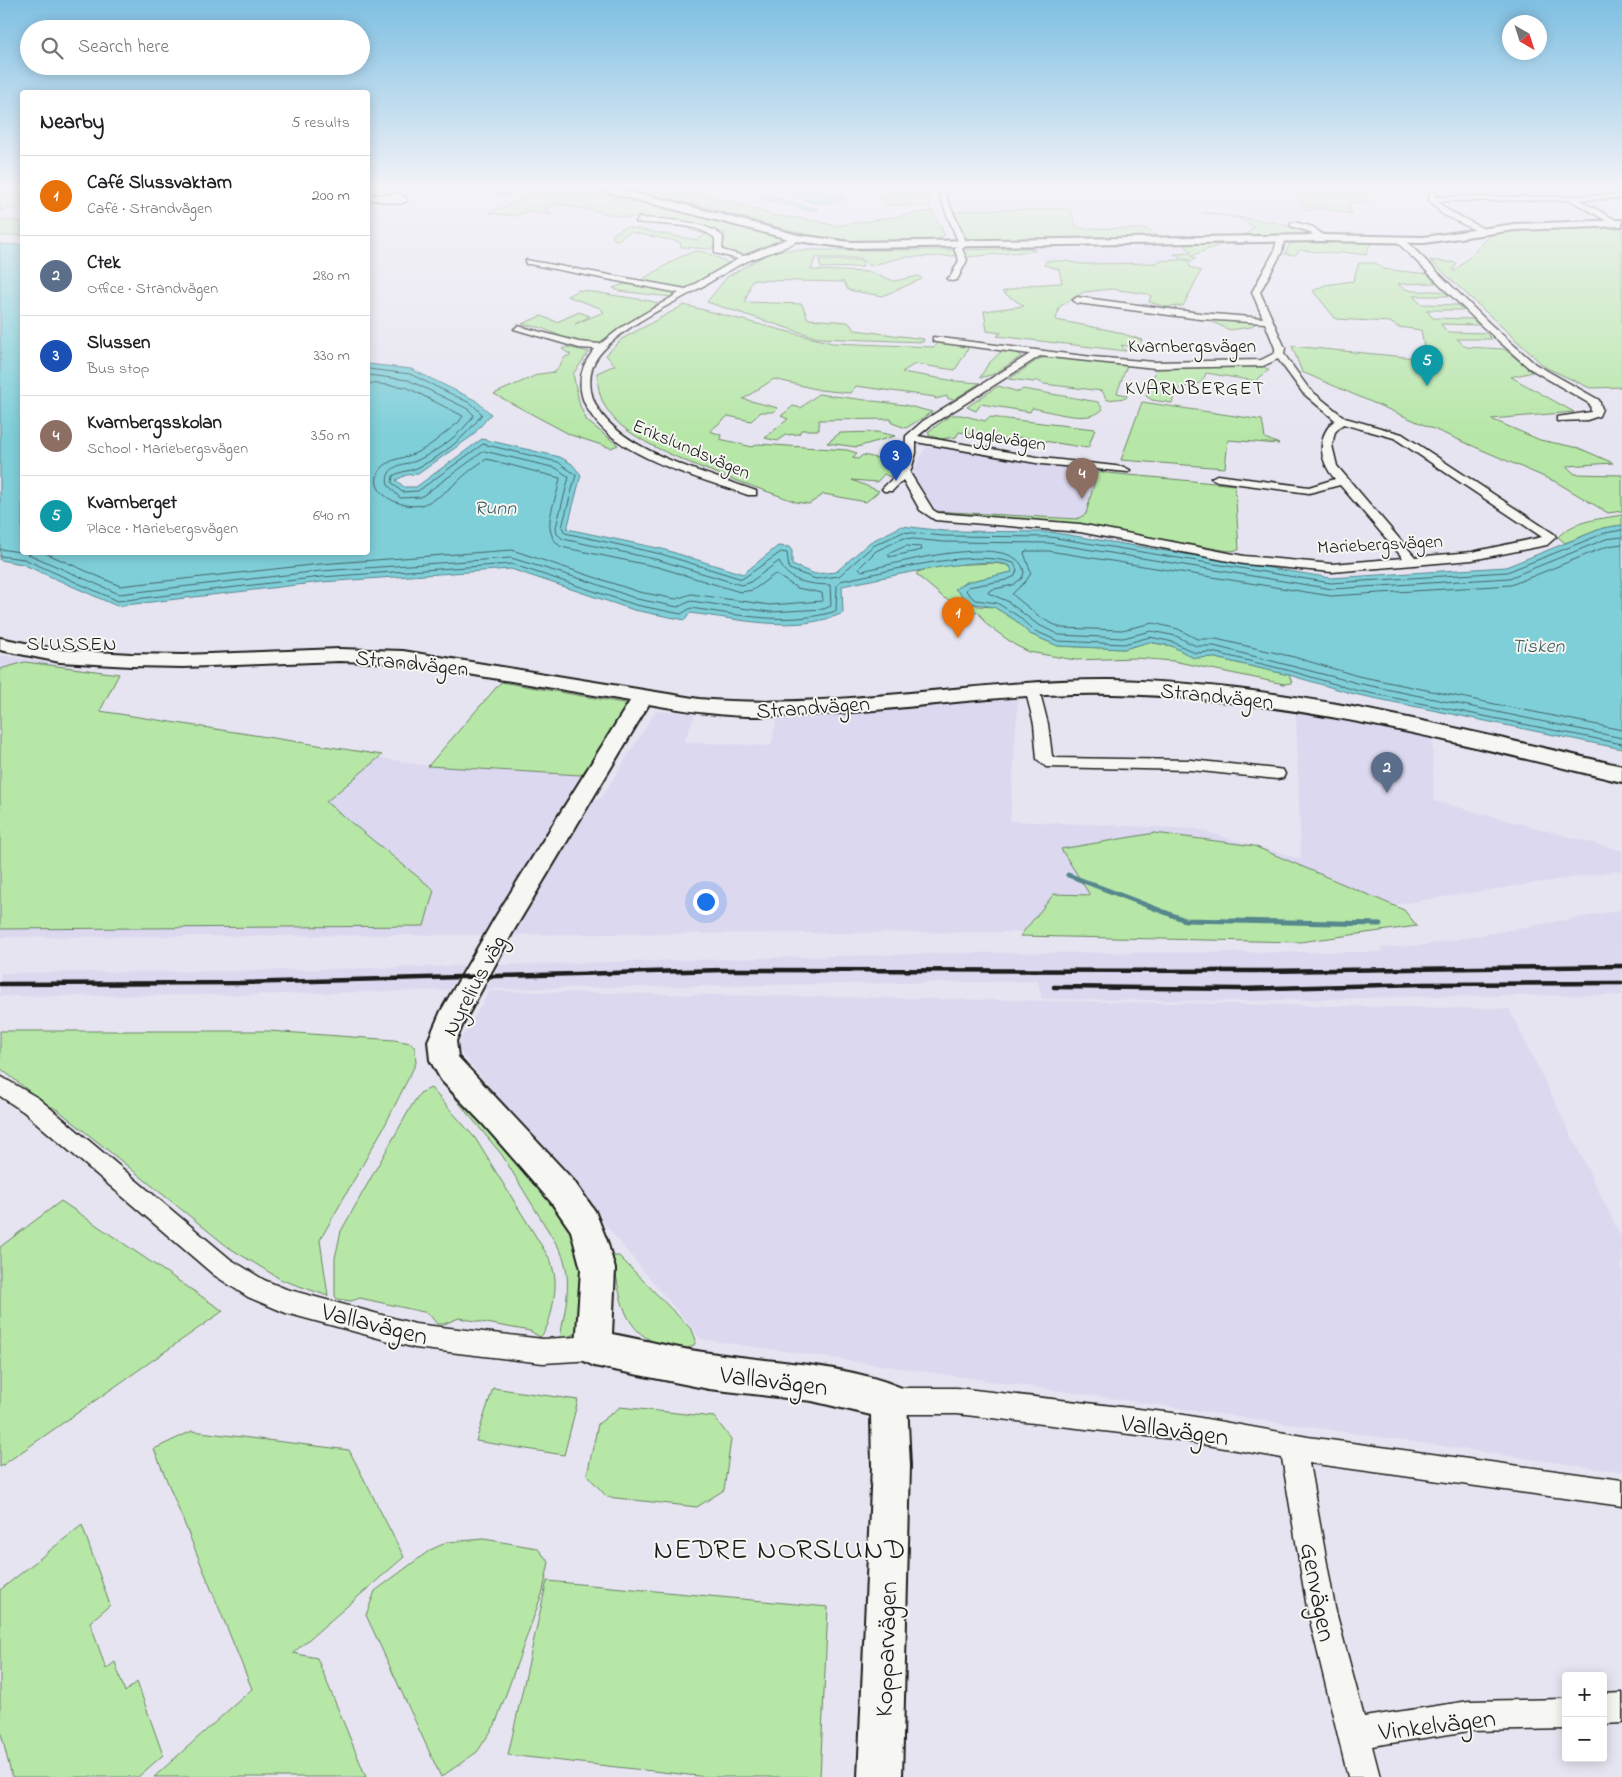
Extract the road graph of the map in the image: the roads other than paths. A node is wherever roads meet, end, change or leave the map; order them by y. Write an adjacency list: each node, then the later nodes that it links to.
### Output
1 (571, 270): 7 (street)
2 (726, 270): 7 (street, Erikslundsvägen)
3 (958, 270): 6 (street)
4 (1268, 270): 9 (street, Kvarnbergsvägen)
5 (1430, 270): 15 (street)
6 (951, 279)
7 (687, 292): 12 (street, Erikslundsvägen)
8 (1077, 300): 9 (street)
9 (1267, 321): 14 (street, Kvarnbergsvägen)
10 (518, 329): 12 (street)
11 (936, 339): 13 (street, Kvarnbergsvägen)
12 (602, 347): 23 (street, Erikslundsvägen)
13 (1037, 354): 14 (street, Kvarnbergsvägen); 17 (street)
14 (1279, 354): 16 (street)
15 (1561, 419)
16 (1341, 420): 21 (street); 24 (street, Mariebergsvägen)
17 (910, 438): 18 (street); 19 (street, Ugglevägen)
18 (904, 468): 22 (street); 24 (street, Mariebergsvägen)
19 (1124, 470)
20 (1217, 478): 21 (street)
21 (1340, 481): 24 (street)
22 (888, 488)
23 (752, 493)
24 (1412, 561)
25 (0, 644): 27 (street, Strandvägen)
26 (1032, 689): 27 (street, Strandvägen); 28 (street); 29 (street, Strandvägen)
27 (644, 697): 31 (street, Nyrelius väg)
28 (1277, 774)
29 (1622, 774)
30 (0, 1085): 31 (street, Vallavägen)
31 (594, 1348): 32 (street, Vallavägen)
32 (889, 1401): 33 (street, Vallavägen); 39 (street, Kopparvägen)
33 (1293, 1448): 34 (street, Vallavägen); 38 (street, Genvägen)
34 (1622, 1493)
35 (1622, 1708): 36 (street)
36 (1607, 1709)
37 (1562, 1714): 38 (street, Vinkelvägen)
38 (1354, 1734): 40 (street, Vinkelvägen)
39 (880, 1777)
40 (1364, 1777)

